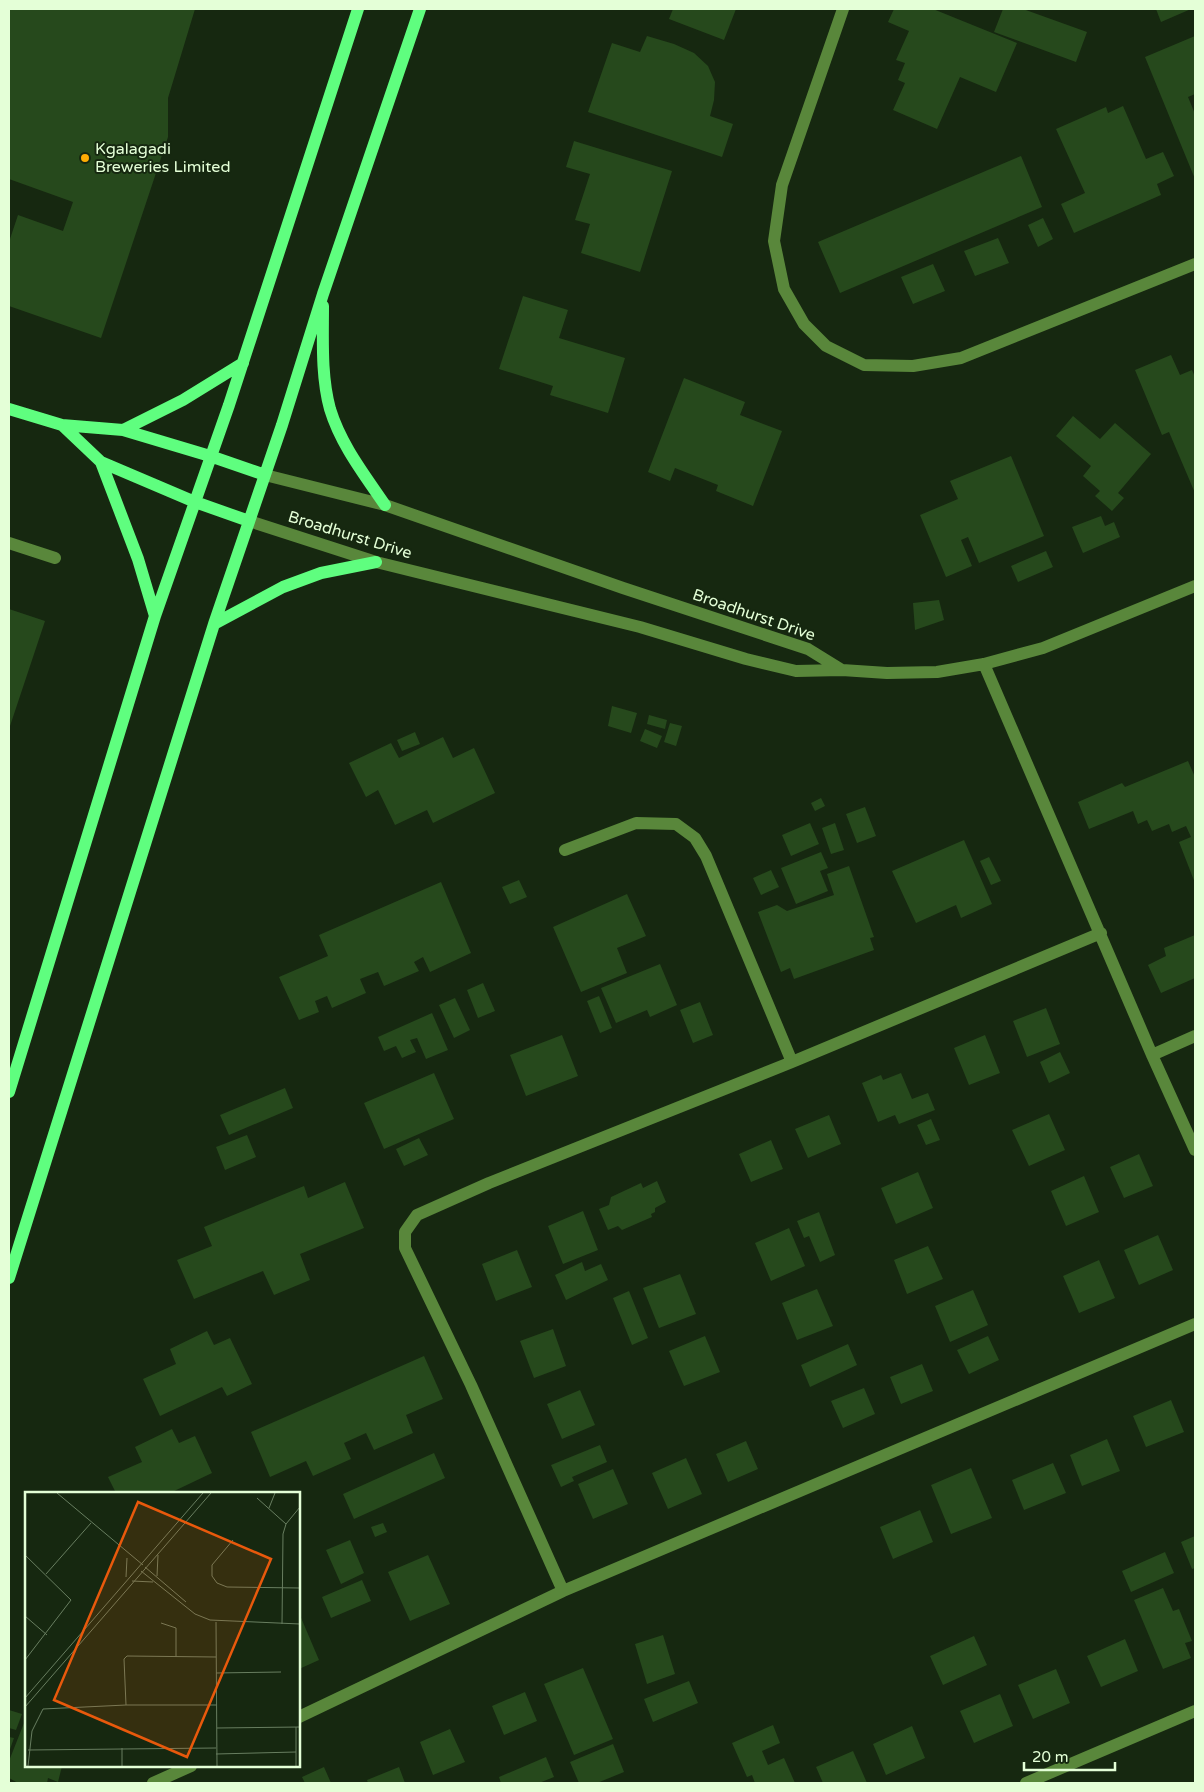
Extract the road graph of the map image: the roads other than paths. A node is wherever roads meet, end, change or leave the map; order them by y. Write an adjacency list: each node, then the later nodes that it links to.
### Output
1 (358, 9): 6 (main road)
2 (420, 9): 5 (main road)
3 (843, 9): 4 (street)
4 (1195, 264)
5 (323, 294): 12 (main road); 14 (main road)
6 (242, 364): 9 (main road); 10 (main road)
7 (9, 409): 8 (main road)
8 (62, 425): 9 (main road, Broadhurst Drive); 11 (main road, Broadhurst Drive)
9 (123, 430): 10 (main road, Broadhurst Drive)
10 (210, 456): 12 (main road, Broadhurst Drive); 13 (main road)
11 (101, 462): 13 (main road, Broadhurst Drive); 20 (main road)
12 (265, 475): 14 (street, Broadhurst Drive); 15 (main road)
13 (195, 502): 15 (main road, Broadhurst Drive); 20 (main road)
14 (385, 505): 23 (street, Broadhurst Drive)
15 (249, 521): 18 (street, Broadhurst Drive); 21 (main road)
16 (9, 543): 17 (street)
17 (55, 558)
18 (376, 562): 21 (main road); 23 (street, Broadhurst Drive)
19 (1195, 586): 22 (street)
20 (155, 616): 29 (main road)
21 (214, 624): 31 (main road)
22 (984, 664): 23 (street); 25 (street)
23 (842, 670)
24 (565, 850): 28 (street)
25 (1101, 933): 27 (street); 28 (street)
26 (1195, 1036): 27 (street)
27 (1152, 1055): 30 (street)
28 (792, 1062): 33 (street)
29 (9, 1092)
30 (1195, 1150)
31 (9, 1278)
32 (1195, 1324): 33 (street)
33 (563, 1590): 35 (street)
34 (1195, 1711): 38 (street)
35 (300, 1717)
36 (189, 1767): 37 (street)
37 (153, 1783)
38 (1026, 1783)

